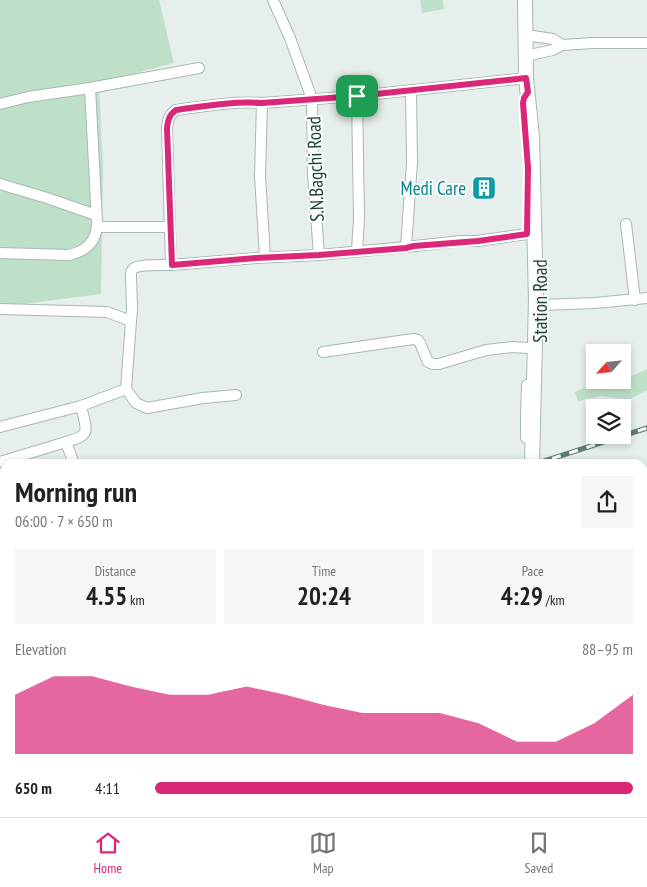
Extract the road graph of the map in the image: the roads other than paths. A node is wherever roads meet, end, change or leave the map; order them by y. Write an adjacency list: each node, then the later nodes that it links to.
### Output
1 (273, 0): 13 (street, S.N.Bagchi Road)
2 (524, 0): 3 (street)
3 (525, 34): 5 (street); 6 (street)
4 (647, 43): 5 (street)
5 (562, 45): 6 (street)
6 (525, 56): 8 (street)
7 (199, 68): 9 (street)
8 (526, 78): 10 (street); 11 (street)
9 (90, 88): 15 (street); 17 (street)
10 (411, 90): 12 (street); 22 (street)
11 (528, 92): 21 (street); 30 (street, Station Road); 43 (street, Station Road)
12 (357, 96): 13 (street); 23 (street)
13 (312, 99): 14 (street); 25 (street, S.N.Bagchi Road)
14 (262, 103): 20 (street); 26 (street)
15 (0, 104)
16 (0, 184): 17 (street)
17 (96, 215): 19 (street)
18 (626, 224): 29 (street)
19 (97, 227): 20 (street); 24 (street)
20 (170, 227): 27 (street)
21 (527, 234): 22 (street); 33 (street)
22 (406, 248): 23 (street)
23 (357, 252): 25 (street)
24 (0, 253)
25 (319, 255): 26 (street)
26 (265, 257): 27 (street)
27 (172, 265): 32 (street)
28 (647, 298): 29 (street)
29 (635, 300): 30 (street)
30 (541, 305): 44 (street, Station Road)
31 (0, 309): 32 (street)
32 (131, 321): 35 (street)
33 (528, 348): 34 (street); 42 (street)
34 (323, 352)
35 (126, 389): 36 (street); 37 (street)
36 (236, 395)
37 (81, 406): 38 (street); 39 (street)
38 (0, 427)
39 (66, 442): 40 (street); 41 (street)
40 (10, 459)
41 (72, 459)
42 (527, 459)
43 (532, 459)
44 (538, 459)

